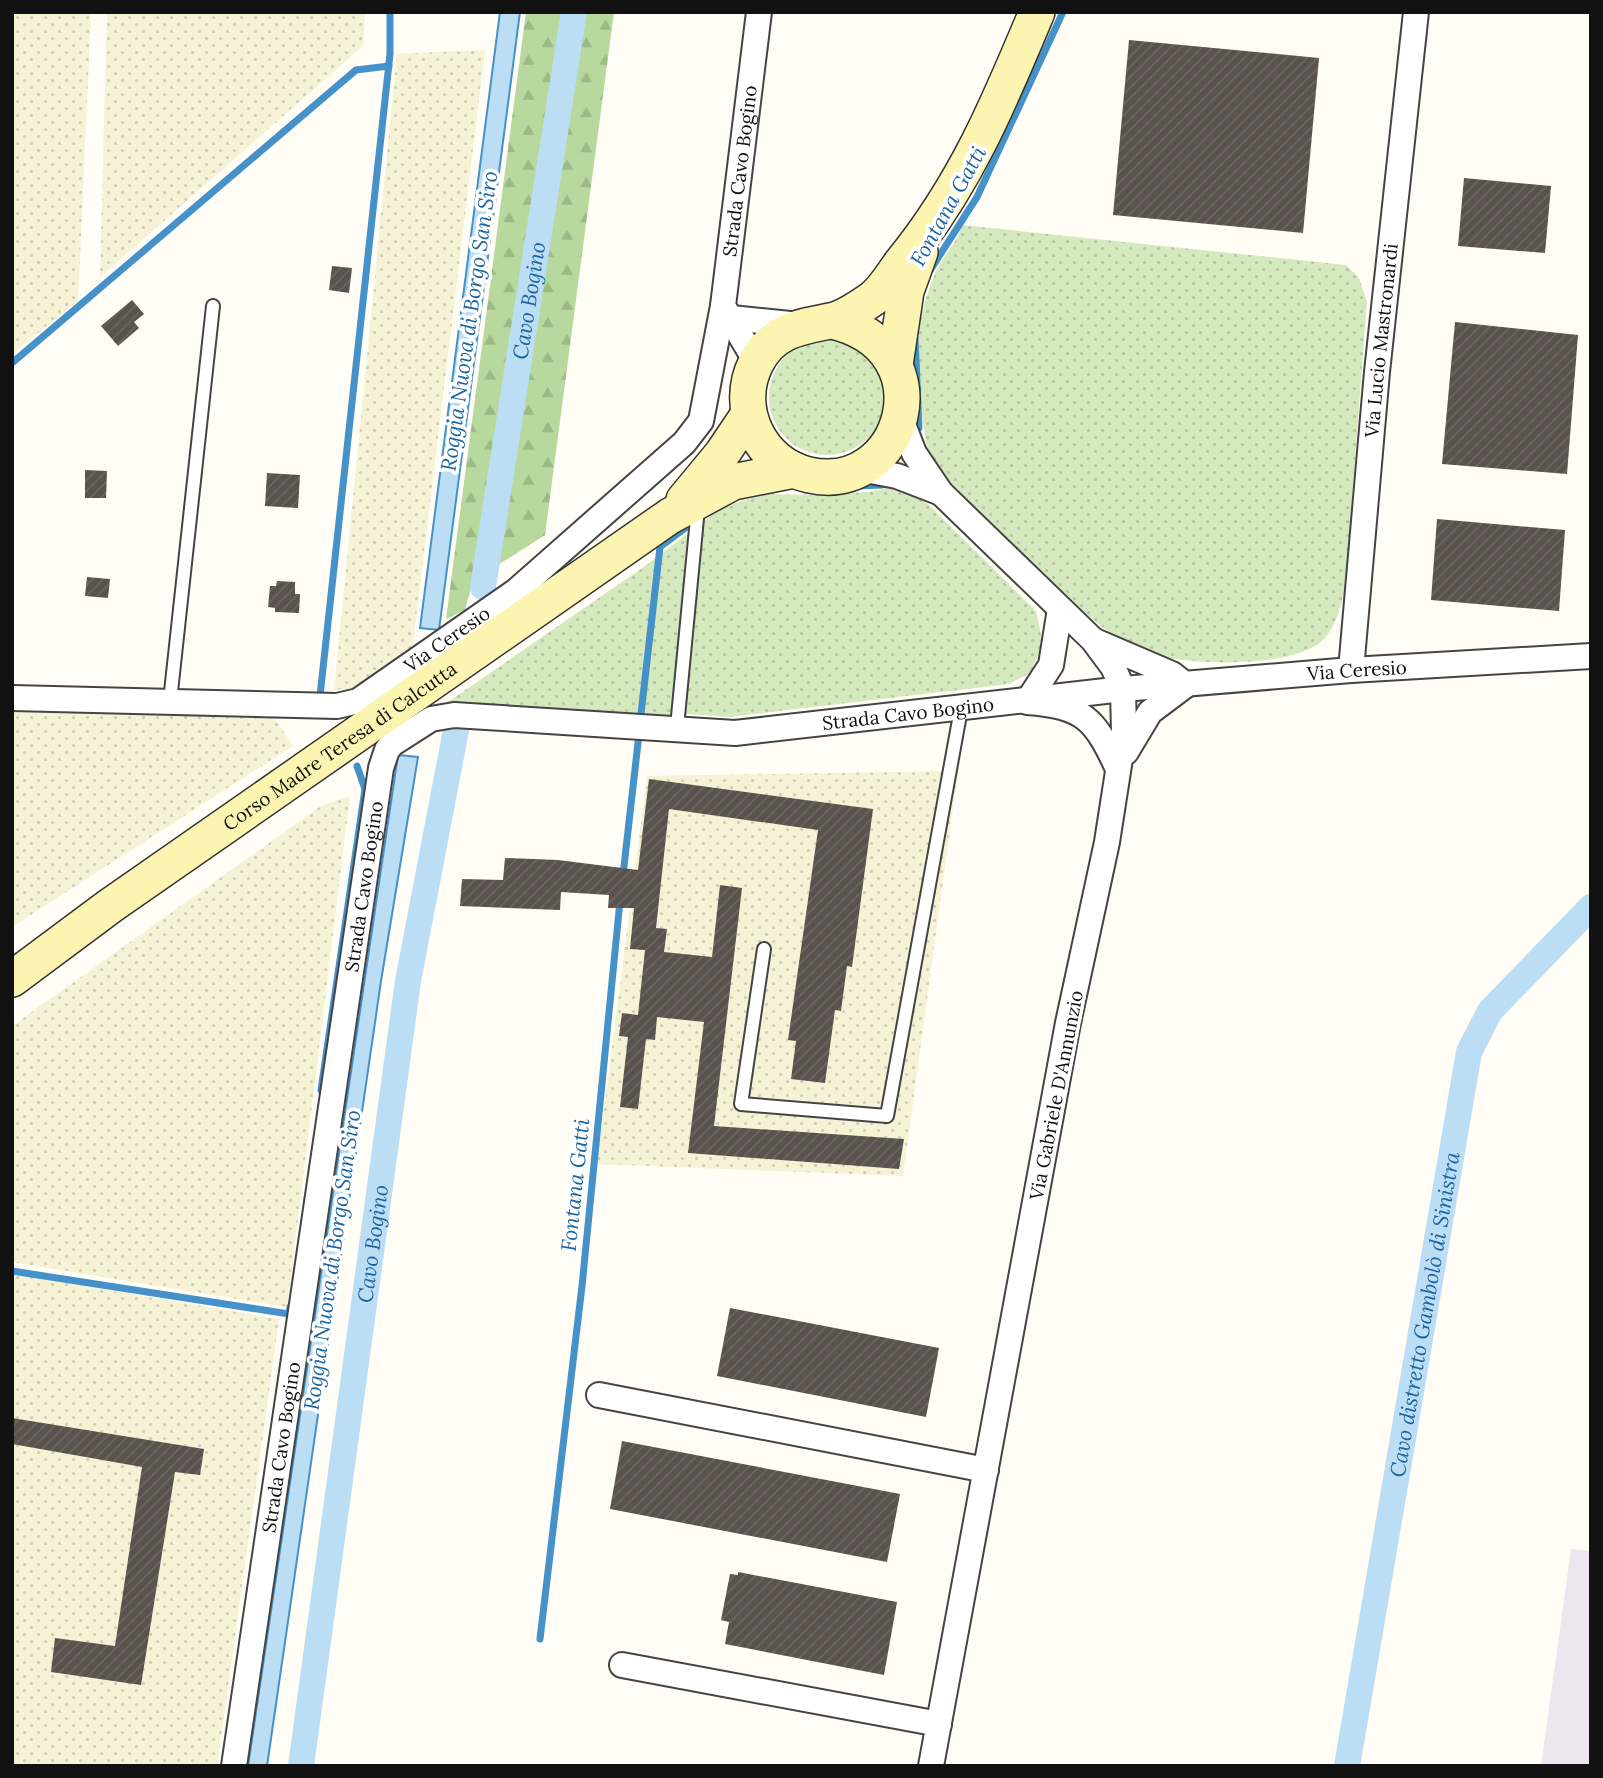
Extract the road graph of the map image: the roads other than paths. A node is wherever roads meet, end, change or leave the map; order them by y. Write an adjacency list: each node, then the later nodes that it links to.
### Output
1 (759, 12): 6 (street, Strada Cavo Bogino)
2 (1037, 12): 4 (main road)
3 (1416, 12): 19 (street, Via Lucio Mastronardi)
4 (928, 230): 7 (main road); 9 (main road)
5 (213, 306): 23 (lane)
6 (727, 312): 7 (street); 8 (street); 23 (street, Via Ceresio)
7 (816, 323): 8 (main road); 9 (main road)
8 (756, 362): 10 (main road)
9 (895, 365): 11 (main road)
10 (749, 414): 13 (main road); 15 (main road, Corso Madre Teresa di Calcutta)
11 (901, 419): 12 (main road); 14 (street, Via Gabriele D'Annunzio)
12 (860, 469): 13 (main road); 14 (street, Via Gabriele D'Annunzio)
13 (793, 470): 15 (main road, Corso Madre Teresa di Calcutta)
14 (941, 493): 16 (street, Via Gabriele D'Annunzio)
15 (684, 509): 26 (lane); 29 (main road, Corso Madre Teresa di Calcutta)
16 (1060, 609): 17 (street, Via Gabriele D'Annunzio); 24 (street)
17 (1093, 640): 20 (street); 21 (street, Via Gabriele D'Annunzio)
18 (1591, 656): 19 (street, Via Ceresio)
19 (1351, 670): 20 (street, Via Ceresio)
20 (1186, 685): 21 (street, Via Ceresio); 27 (street)
21 (1123, 689): 24 (street, Strada Cavo Bogino); 27 (street, Via Gabriele D'Annunzio)
22 (12, 698): 23 (street, Via Ceresio)
23 (170, 701)
24 (1027, 702): 25 (street, Strada Cavo Bogino); 27 (street)
25 (961, 709): 26 (street, Strada Cavo Bogino); 28 (lane)
26 (677, 727): 34 (street, Strada Cavo Bogino)
27 (1118, 769): 31 (street, Via Gabriele D'Annunzio)
28 (764, 949)
29 (12, 979)
30 (599, 1395): 31 (street)
31 (986, 1470): 33 (street, Via Gabriele D'Annunzio)
32 (622, 1665): 33 (street)
33 (939, 1724): 35 (street, Via Gabriele D'Annunzio)
34 (234, 1766)
35 (931, 1766)

